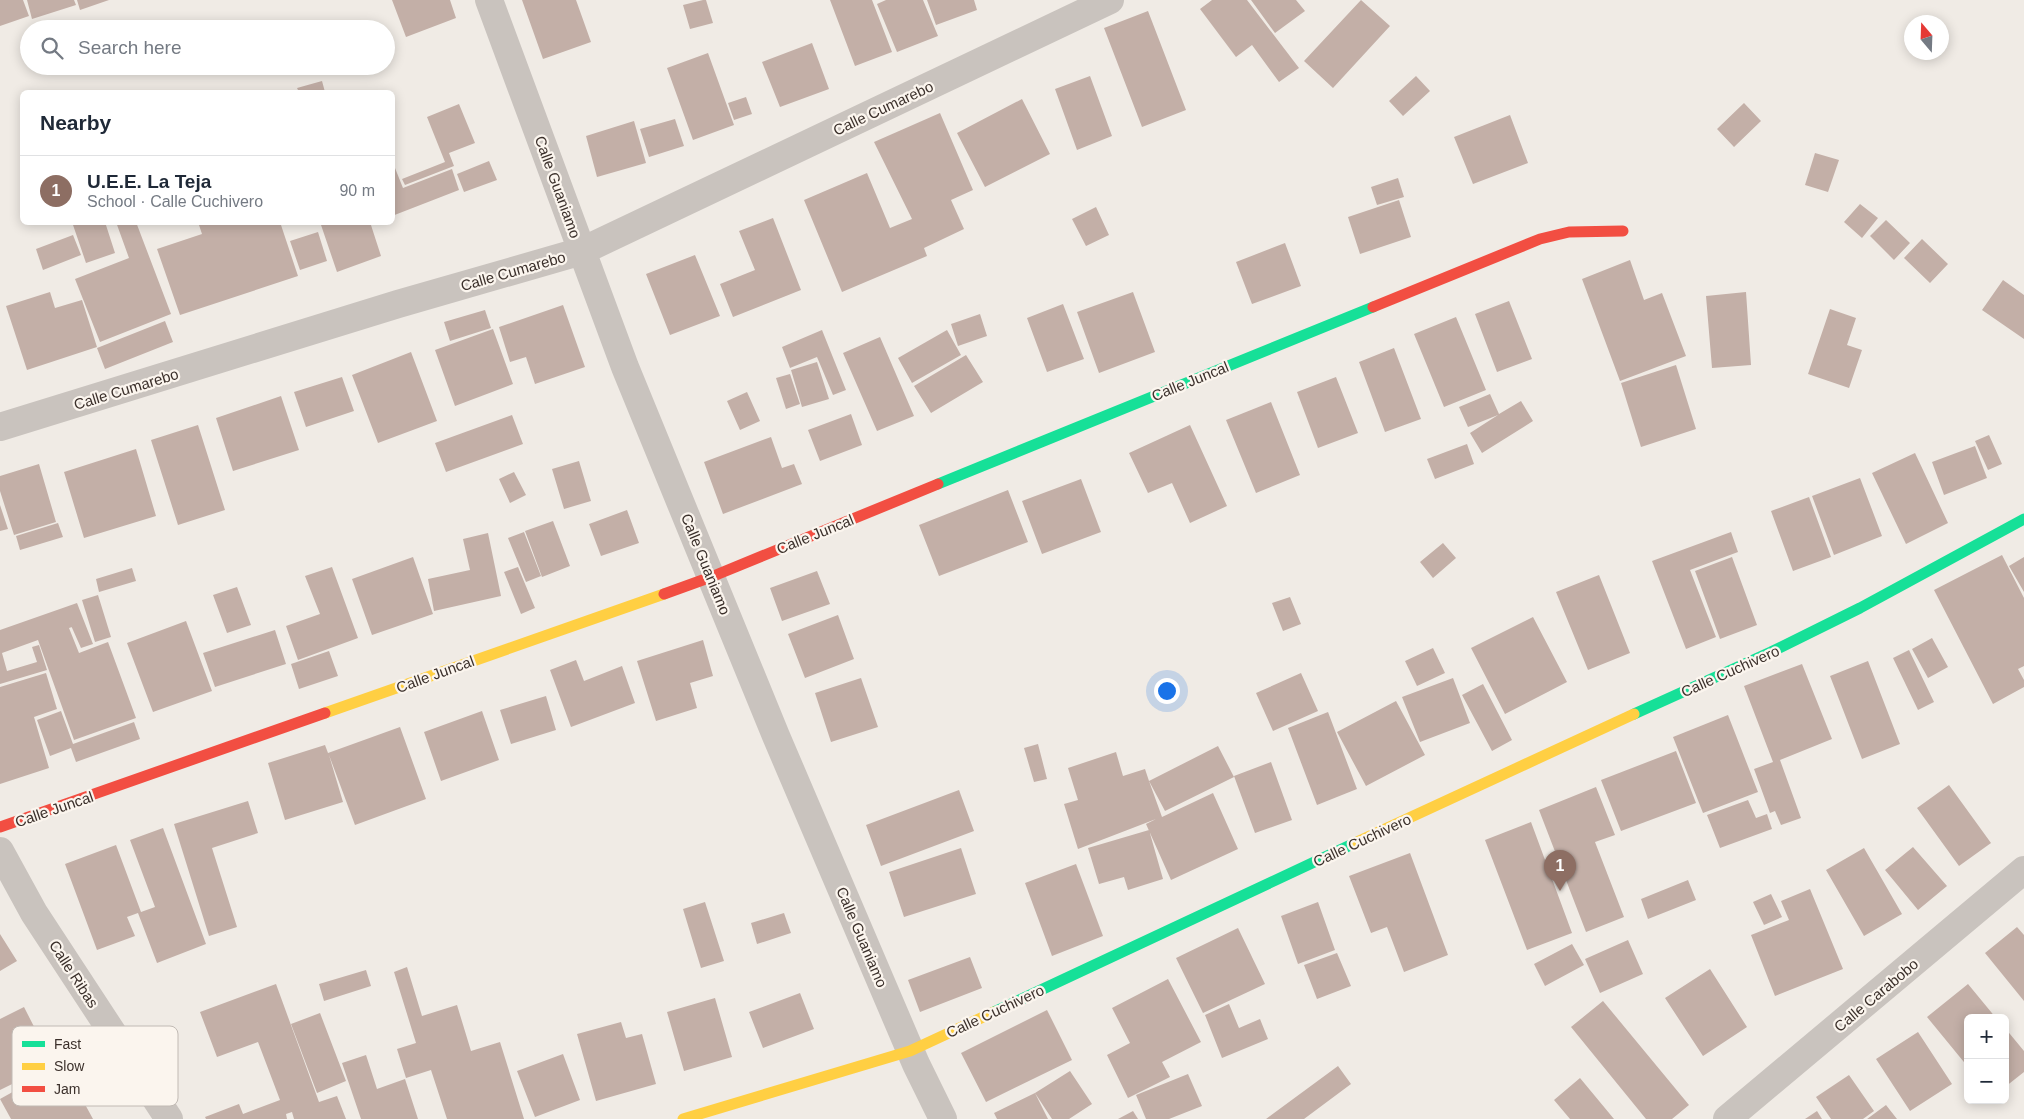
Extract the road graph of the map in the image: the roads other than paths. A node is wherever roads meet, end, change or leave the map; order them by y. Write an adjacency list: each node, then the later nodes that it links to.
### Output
1 (489, 0): 4 (street, Calle Guaniamo)
2 (1110, 0): 4 (street, Calle Cumarebo)
3 (1623, 231): 7 (street, Calle Juncal)
4 (582, 251): 5 (street, Calle Cumarebo); 7 (street, Calle Guaniamo)
5 (0, 427)
6 (2024, 519): 12 (street, Calle Cuchivero)
7 (711, 577): 8 (street, Calle Juncal); 12 (street, Calle Guaniamo)
8 (0, 828)
9 (0, 851): 11 (street, Calle Ribas)
10 (2024, 870): 17 (street, Calle Carabobo)
11 (108, 1026)
12 (910, 1051): 15 (street, Calle Cuchivero); 16 (street, Calle Guaniamo)
13 (161, 1106): 14 (street, Calle Ribas)
14 (169, 1119)
15 (683, 1119)
16 (943, 1119)
17 (1728, 1119)

